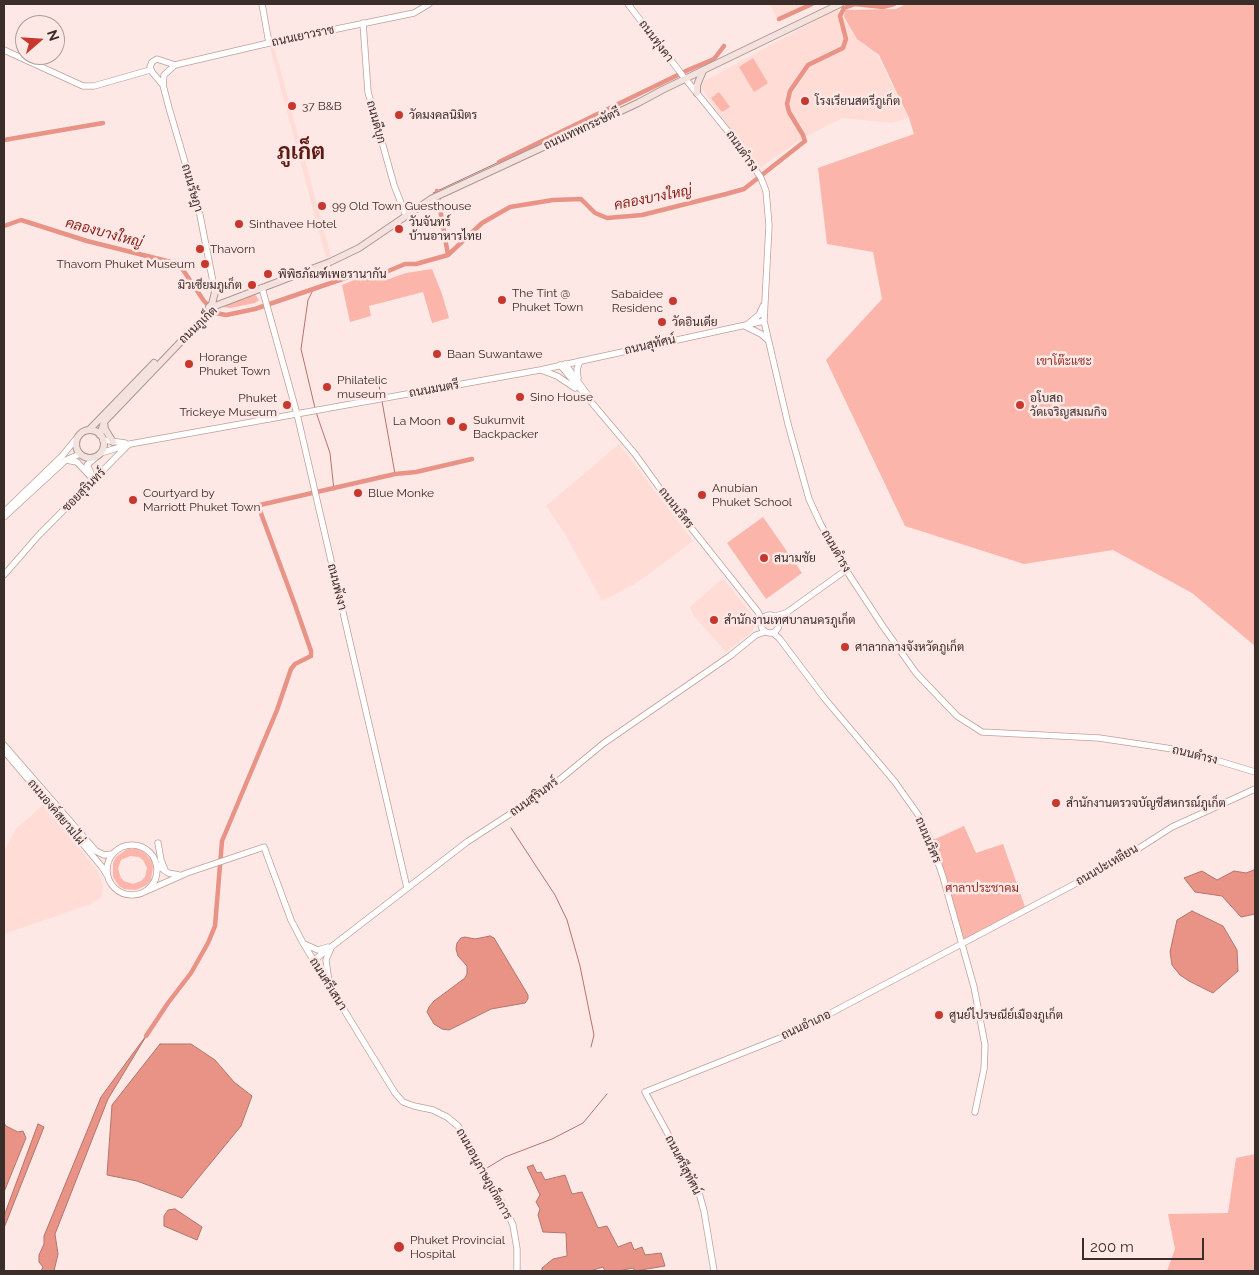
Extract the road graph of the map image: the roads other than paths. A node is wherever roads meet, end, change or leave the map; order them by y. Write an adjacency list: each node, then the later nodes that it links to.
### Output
1 (262, 4): 6 (street)
2 (429, 4): 5 (street, ถนนเยาวราช)
3 (628, 4): 11 (street, ถนนทุ่งคา)
4 (840, 4): 10 (main road, ถนนเทพกระษัตรี)
5 (363, 23): 6 (street, ถนนเยาวราช); 14 (street, ถนนดีบุก)
6 (269, 43): 8 (street, ถนนเยาวราช)
7 (4, 50): 9 (street)
8 (175, 65): 9 (street); 12 (street)
9 (150, 70): 12 (street)
10 (703, 70): 11 (main road, ถนนเทพกระษัตรี); 13 (main road)
11 (682, 76): 13 (street, ถนนดำรง); 14 (main road, ถนนเทพกระษัตรี)
12 (163, 85): 18 (street, ถนนรัษฎา)
13 (697, 93): 21 (street, ถนนดำรง)
14 (406, 216): 15 (main road, ถนนเทพกระษัตรี)
15 (330, 262): 16 (main road, ถนนภูเก็ต)
16 (262, 288): 17 (main road, ถนนภูเก็ต); 19 (street, ถนนพังงา)
17 (253, 291): 19 (street); 20 (main road, ถนนภูเก็ต)
18 (216, 292): 20 (main road); 22 (main road)
19 (266, 300): 32 (street, ถนนพังงา)
20 (225, 301): 22 (main road, ถนนภูเก็ต)
21 (765, 302): 23 (street, ถนนดำรง); 24 (street)
22 (214, 305): 30 (main road, ถนนภูเก็ต)
23 (764, 321): 24 (street, ถนนสุทัศน์); 25 (street, ถนนดำรง)
24 (745, 326): 25 (street); 26 (street, ถนนสุทัศน์)
25 (768, 340): 50 (street, ถนนดำรง)
26 (580, 361): 27 (street, ถนนสุทัศน์); 29 (street)
27 (562, 365): 28 (street, ถนนมนตรี); 29 (street, ถนนนริศร); 31 (street, ถนนนริศร)
28 (540, 370): 31 (street); 34 (street, ถนนมนตรี)
29 (580, 383): 33 (street, ถนนนริศร)
30 (128, 393): 36 (main road, ถนนภูเก็ต); 37 (main road, ถนนภูเก็ต)
31 (584, 395): 33 (street, ถนนนริศร)
32 (294, 403): 34 (street); 35 (street, ถนนพังงา)
33 (594, 404): 52 (street, ถนนนริศร)
34 (313, 411): 35 (street, ถนนมนตรี)
35 (297, 414): 41 (street, ถนนมนตรี); 66 (street, ถนนพังงา)
36 (104, 422): 38 (main road, ถนนภูเก็ต); 40 (main road)
37 (89, 430): 38 (main road); 39 (main road)
38 (102, 437): 40 (street, ถนนมนตรี); 42 (main road)
39 (76, 439): 43 (main road); 48 (street)
40 (113, 442): 41 (street, ถนนมนตรี)
41 (130, 444): 42 (street, ถนนมนตรี); 47 (street, ซอยสุรินทร์)
42 (101, 453): 44 (main road)
43 (80, 454): 44 (main road); 45 (street); 46 (street)
44 (95, 458): 47 (street)
45 (66, 460): 46 (street); 49 (street)
46 (77, 462): 47 (street)
47 (95, 478): 51 (street, ซอยสุรินทร์)
48 (4, 512)
49 (4, 517)
50 (846, 570): 53 (street); 58 (street, ถนนดำรง)
51 (4, 575)
52 (764, 618): 53 (street); 54 (street)
53 (778, 619): 55 (street, ถนนนริศร)
54 (764, 630): 55 (street); 66 (street, ถนนสุรินทร์)
55 (775, 631): 69 (street, ถนนนริศร)
56 (4, 745): 61 (street, ถนนองค์สยามไผ่)
57 (4, 751): 65 (street, ถนนองค์สยามไผ่)
58 (1255, 772)
59 (1255, 789): 69 (street, ถนนปะเหลียน)
60 (158, 843): 63 (street)
61 (112, 854): 62 (street); 65 (street)
62 (157, 865): 63 (street); 67 (street)
63 (166, 872): 64 (street)
64 (187, 873): 67 (street); 68 (street, ถนนศรีเสนา)
65 (107, 875): 67 (street)
66 (407, 888): 70 (street, ถนนสุรินทร์)
67 (144, 892)
68 (303, 943): 70 (street); 71 (street, ถนนศรีเสนา)
69 (961, 945): 73 (street, ถนนอำเภอ); 75 (street, ถนนนริศร)
70 (332, 946): 71 (street, ถนนสุรินทร์); 72 (street)
71 (313, 961): 72 (street, ถนนศรีเสนา)
72 (329, 985): 74 (street, ถนนศรีเสนา)
73 (645, 1092): 77 (street, ถนนศรีสุทัศน์)
74 (414, 1106): 76 (street, ถนนอนุภาษภูเก็ตการ)
75 (975, 1112)
76 (517, 1271)
77 (714, 1271)

